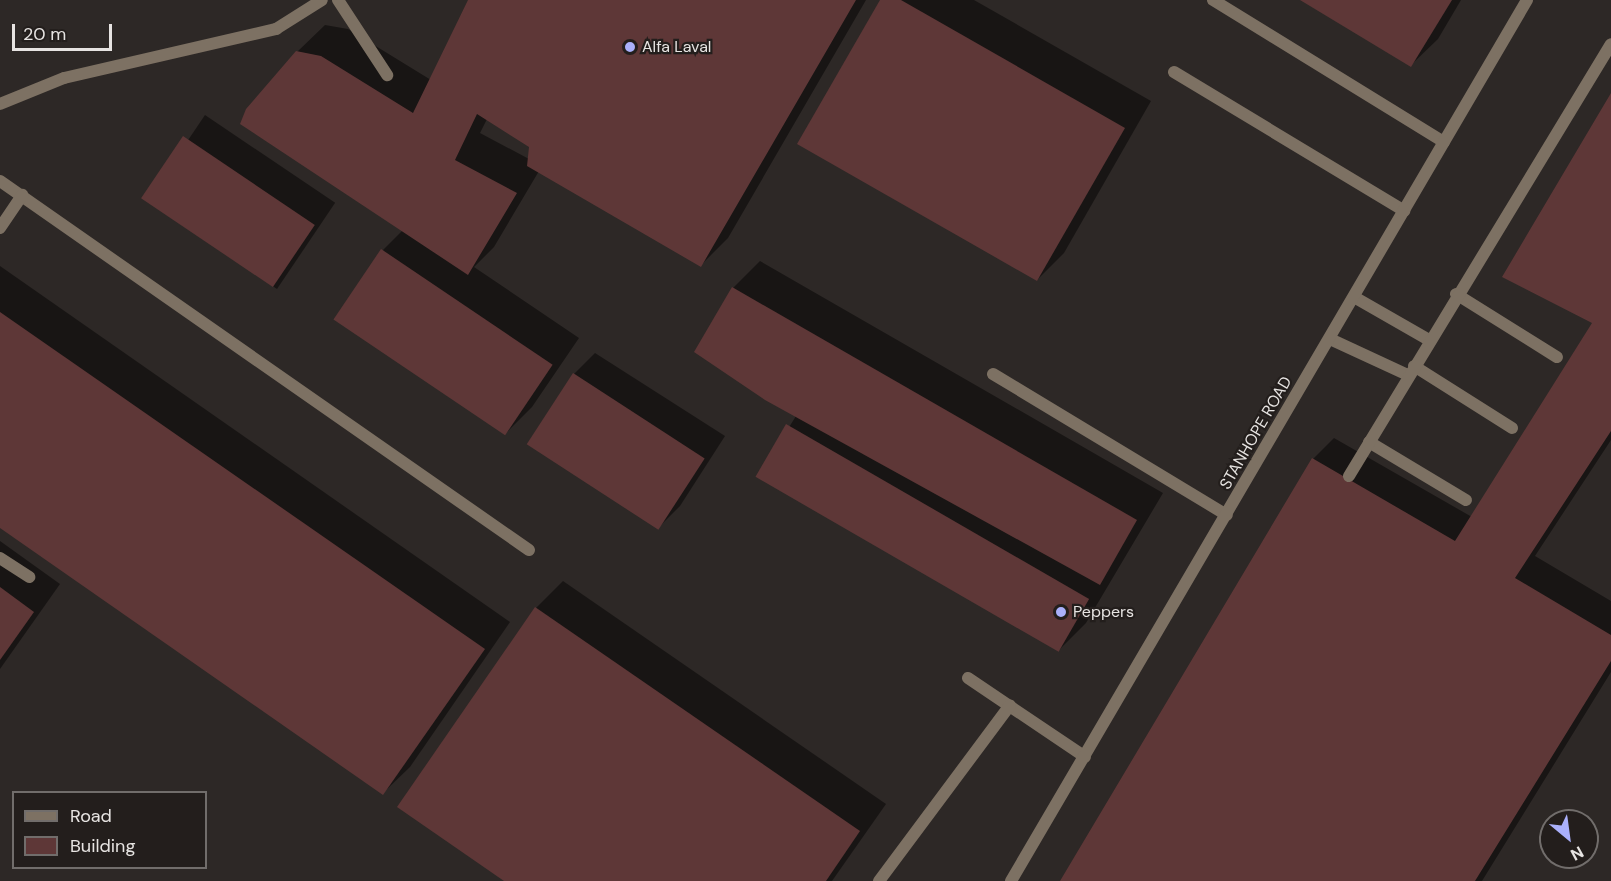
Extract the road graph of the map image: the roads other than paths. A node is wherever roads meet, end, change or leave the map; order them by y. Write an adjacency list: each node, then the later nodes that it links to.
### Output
1 (322, 0): 8 (street)
2 (338, 0): 7 (street)
3 (1213, 0): 9 (street)
4 (1527, 0): 9 (street, STANHOPE ROAD)
5 (1611, 44): 14 (street)
6 (1173, 72): 12 (street)
7 (387, 75)
8 (0, 104)
9 (1444, 142): 12 (street, STANHOPE ROAD)
10 (0, 181): 11 (street)
11 (22, 195): 13 (street); 26 (street)
12 (1404, 211): 15 (street, STANHOPE ROAD)
13 (0, 228)
14 (1456, 294): 17 (street); 18 (street)
15 (1354, 297): 16 (street, STANHOPE ROAD); 17 (street)
16 (1330, 339): 19 (street); 25 (street, STANHOPE ROAD)
17 (1428, 340): 19 (street)
18 (1557, 357)
19 (1411, 371): 21 (street); 22 (street)
20 (993, 374): 25 (street)
21 (1512, 428)
22 (1369, 442): 23 (street); 24 (street)
23 (1349, 476)
24 (1466, 500)
25 (1227, 515): 31 (street, STANHOPE ROAD)
26 (529, 550)
27 (0, 558): 28 (street)
28 (29, 577)
29 (968, 678): 30 (street)
30 (1010, 705): 31 (street); 32 (street)
31 (1085, 757): 33 (street, STANHOPE ROAD)
32 (879, 881)
33 (1011, 881)

